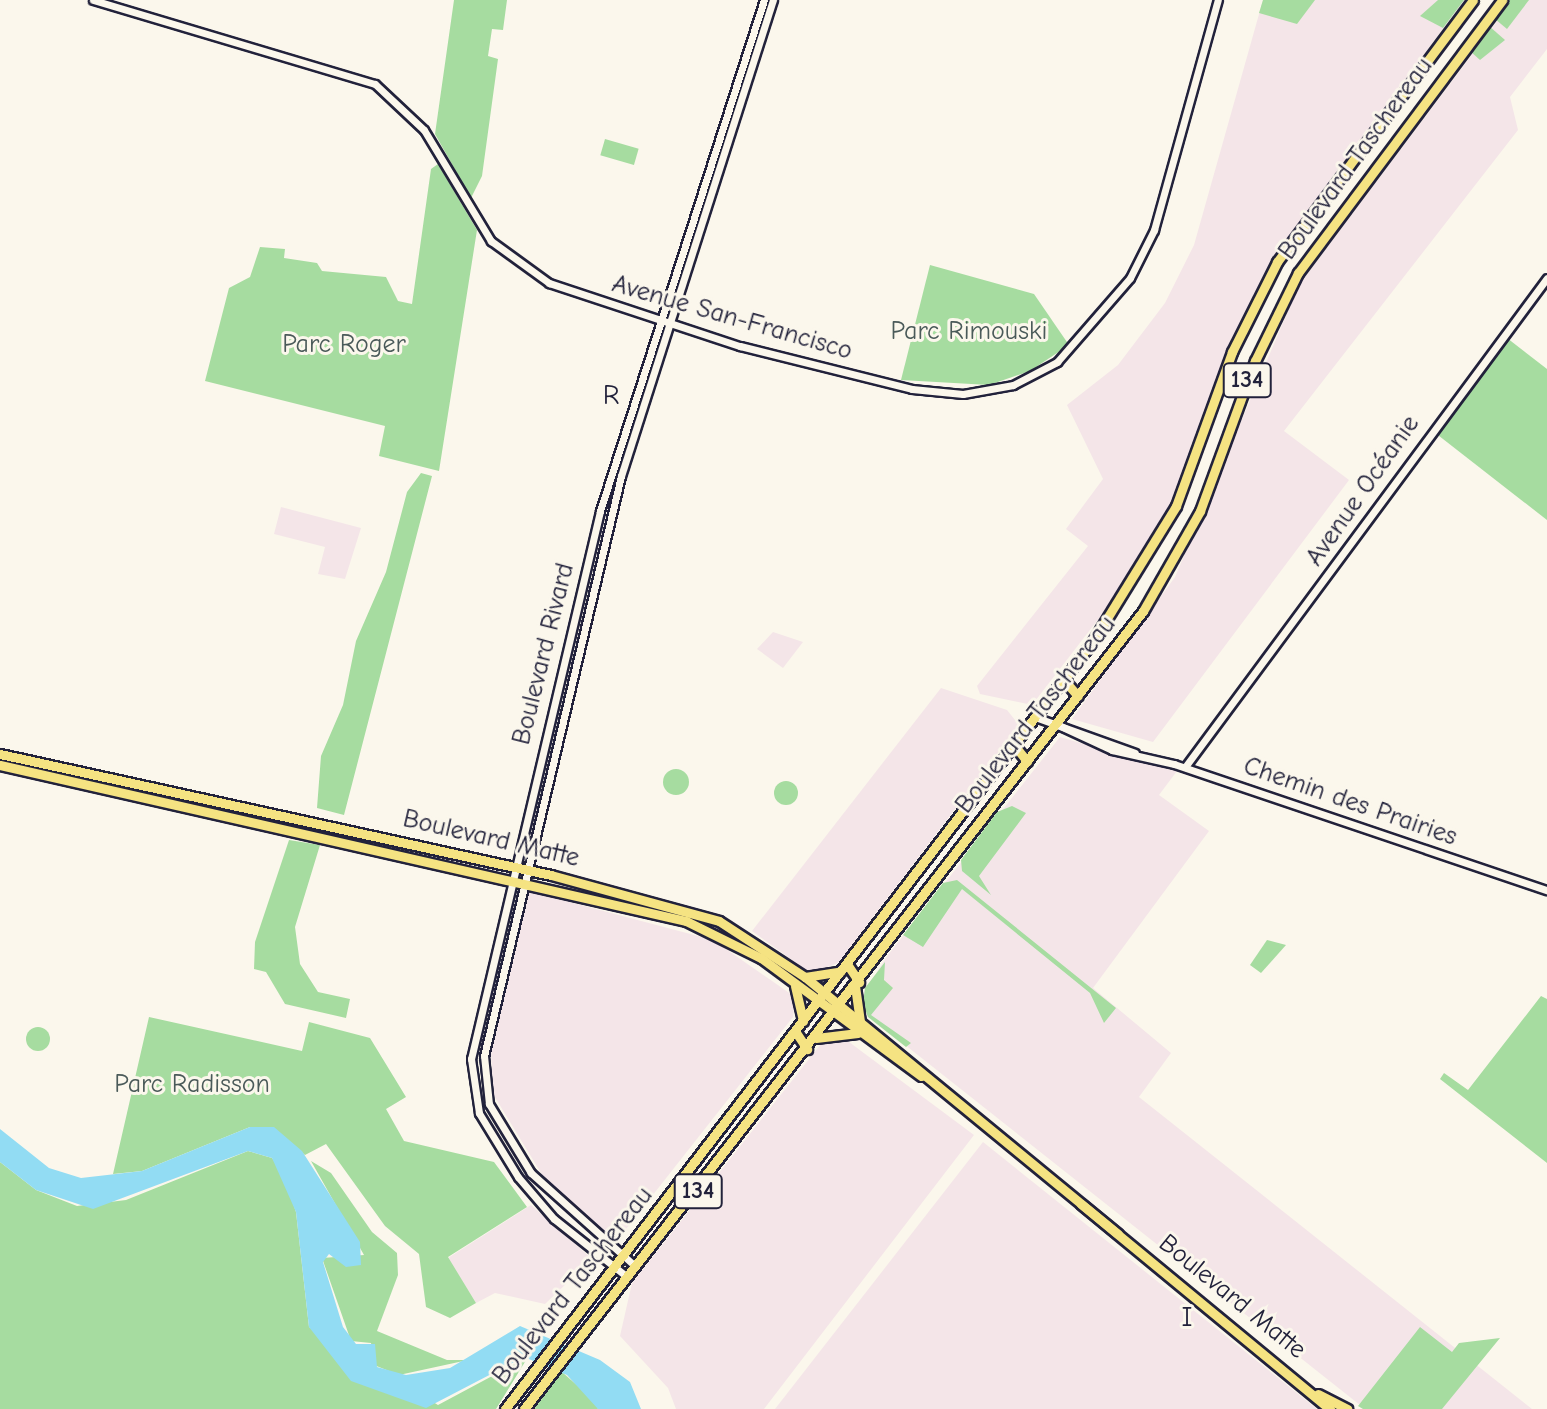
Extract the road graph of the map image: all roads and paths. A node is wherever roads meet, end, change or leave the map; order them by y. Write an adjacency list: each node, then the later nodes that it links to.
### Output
1 (93, 0): 8 (street, Avenue San-Francisco)
2 (764, 0): 8 (street, Boulevard Rivard)
3 (773, 0): 8 (street, Boulevard Rivard)
4 (1218, 0): 8 (street, Avenue San-Francisco)
5 (1473, 0): 9 (main road, Boulevard Taschereau / 134)
6 (1501, 1): 10 (main road, Boulevard Taschereau / 134)
7 (1547, 278): 17 (street, Avenue Océanie)
8 (665, 322): 18 (street, Boulevard Rivard); 19 (street, Boulevard Rivard)
9 (1064, 680): 10 (main road); 11 (main road, Boulevard Taschereau / 134)
10 (1078, 696): 12 (main road, Boulevard Taschereau / 134)
11 (1035, 717): 12 (street, Chemin des Prairies); 13 (main road, Boulevard Taschereau / 134)
12 (1056, 724): 15 (main road, Boulevard Taschereau / 134); 17 (street, Chemin des Prairies)
13 (1014, 745): 15 (main road); 23 (main road, Boulevard Taschereau / 134)
14 (0, 754): 18 (main road, Boulevard Matte)
15 (1027, 761): 26 (main road, Boulevard Taschereau / 134)
16 (0, 765): 20 (main road, Boulevard Matte)
17 (1185, 767): 22 (street, Chemin des Prairies)
18 (513, 867): 19 (main road, Boulevard Matte); 20 (street, Boulevard Rivard)
19 (524, 869): 21 (street, Boulevard Rivard); 24 (main road, Boulevard Matte)
20 (510, 878): 21 (main road, Boulevard Matte); 38 (street, Boulevard Rivard)
21 (522, 881): 25 (main road, Boulevard Matte); 36 (street, Boulevard Rivard)
22 (1547, 890)
23 (844, 968): 24 (main road); 26 (main road); 27 (main road, Boulevard Taschereau / 134)
24 (805, 977): 27 (main road, Boulevard Matte)
25 (794, 983): 27 (main road, Boulevard Matte); 29 (main road)
26 (857, 984): 28 (main road, Boulevard Taschereau / 134); 30 (main road)
27 (821, 997): 28 (main road, Boulevard Matte); 29 (main road, Boulevard Taschereau / 134)
28 (837, 1010): 30 (main road, Boulevard Matte); 32 (main road, Boulevard Matte); 33 (main road, Boulevard Taschereau / 134)
29 (803, 1021): 31 (main road, Boulevard Taschereau / 134)
30 (860, 1021): 35 (main road, Boulevard Matte)
31 (795, 1031): 34 (main road); 36 (main road, Boulevard Taschereau / 134)
32 (858, 1033): 33 (main road); 35 (main road, Boulevard Matte)
33 (816, 1038): 34 (main road, Boulevard Taschereau / 134)
34 (807, 1049): 37 (main road, Boulevard Taschereau / 134)
35 (921, 1076): 40 (main road, Boulevard Matte)
36 (623, 1257): 37 (street, Boulevard Rivard); 38 (main road, Boulevard Taschereau / 134)
37 (635, 1266): 39 (main road, Boulevard Taschereau / 134)
38 (615, 1268): 39 (street, Boulevard Rivard); 41 (main road, Boulevard Taschereau / 134)
39 (626, 1276): 42 (main road, Boulevard Taschereau / 134)
40 (1318, 1394): 43 (main road, Boulevard Matte); 44 (main road, Boulevard Matte)
41 (505, 1409)
42 (524, 1409)
43 (1330, 1409)
44 (1347, 1409)

